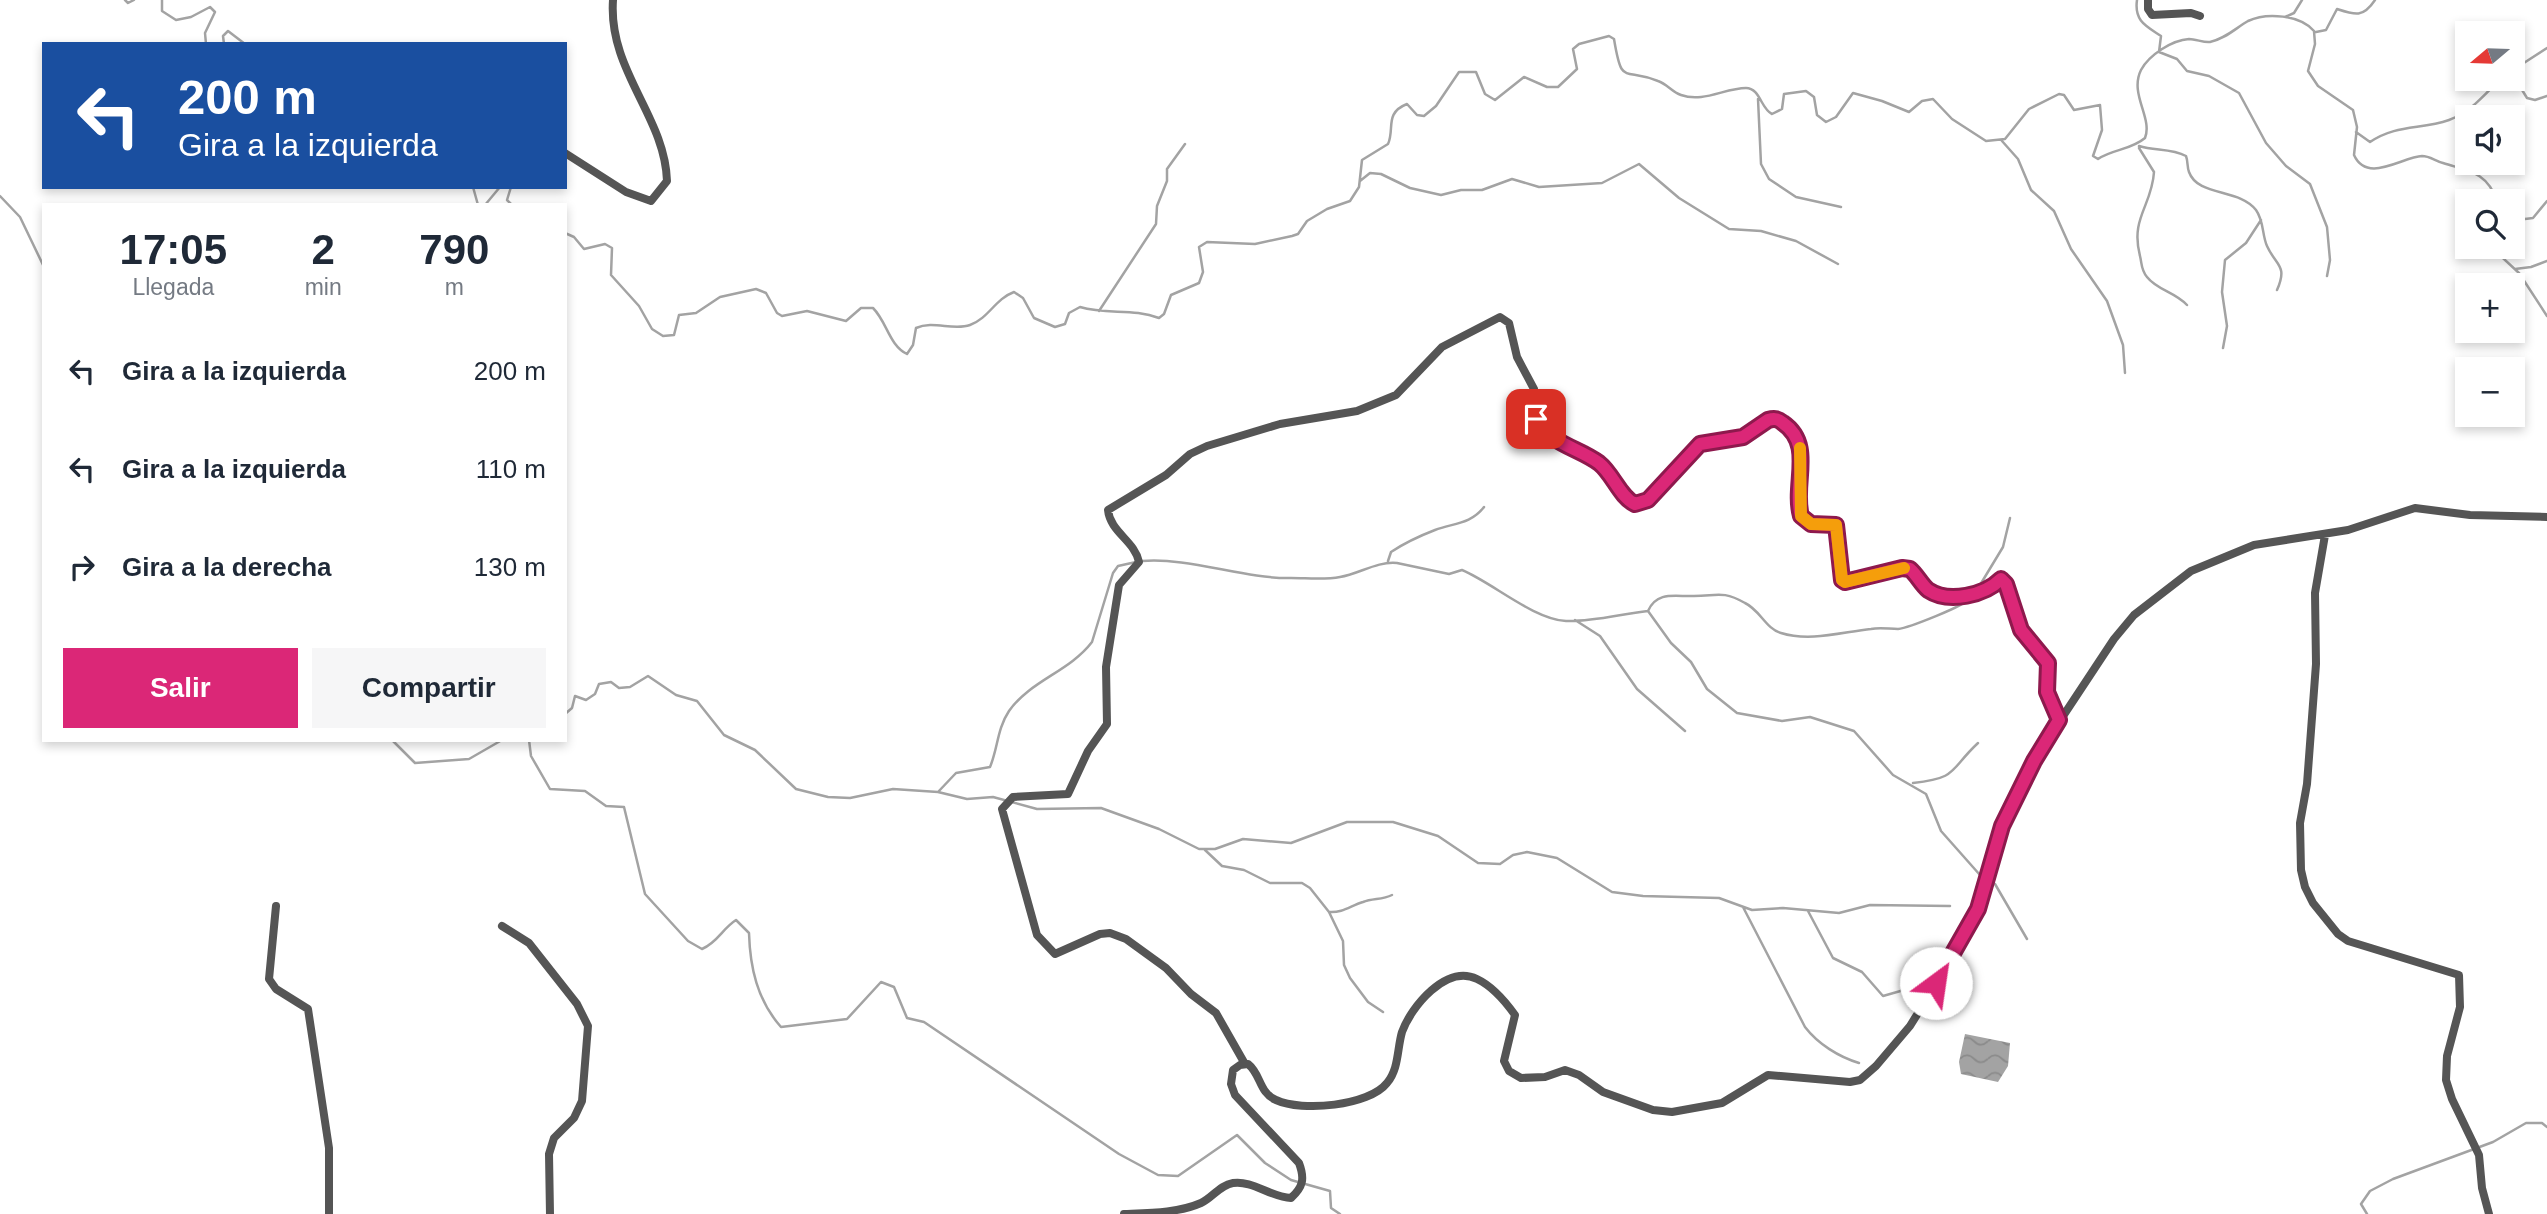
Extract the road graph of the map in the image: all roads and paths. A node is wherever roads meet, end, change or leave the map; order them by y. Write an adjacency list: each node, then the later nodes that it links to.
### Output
1 (613, 0): 4 (street)
2 (2148, 0): 3 (street)
3 (2200, 16)
4 (567, 154)
5 (2547, 517): 6 (street)
6 (2325, 535): 7 (street); 14 (street)
7 (2059, 720): 10 (street); 10 (street)
8 (276, 906): 11 (street)
9 (502, 926): 12 (street)
10 (1245, 1064): 13 (street)
11 (329, 1214)
12 (550, 1214)
13 (1125, 1214)
14 (2489, 1214)

